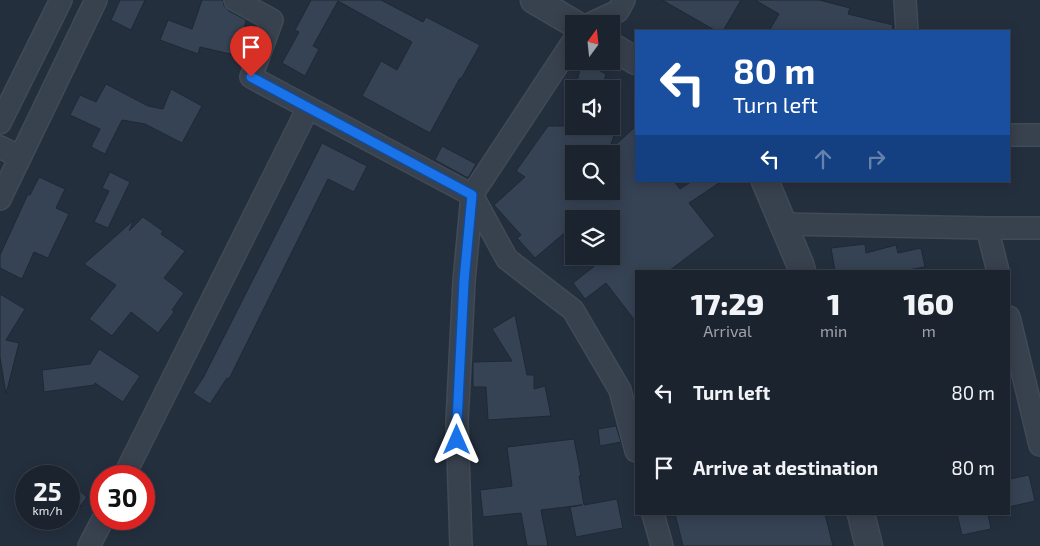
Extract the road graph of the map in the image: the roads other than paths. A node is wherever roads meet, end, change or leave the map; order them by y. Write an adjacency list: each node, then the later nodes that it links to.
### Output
1 (61, 0): 14 (street)
2 (96, 0): 18 (street)
3 (235, 0): 13 (street)
4 (534, 0): 8 (street)
5 (624, 0): 7 (street)
6 (905, 0): 9 (street)
7 (609, 15)
8 (565, 18)
9 (907, 30)
10 (620, 51): 12 (street)
11 (565, 54): 20 (street)
12 (635, 60)
13 (308, 108): 20 (street); 30 (street)
14 (0, 123)
15 (1010, 135): 16 (street)
16 (1040, 135)
17 (0, 146): 18 (street)
18 (20, 157): 21 (street)
19 (765, 182): 22 (street)
20 (472, 195): 29 (street); 35 (street)
21 (0, 199)
22 (783, 224): 23 (street); 25 (street)
23 (987, 228): 24 (street); 26 (street)
24 (1040, 228)
25 (802, 270)
26 (998, 270)
27 (1010, 321): 28 (street)
28 (1040, 445)
29 (635, 447)
30 (130, 465)
31 (653, 515): 36 (street)
32 (861, 515): 37 (street)
33 (97, 530): 34 (street)
34 (89, 546)
35 (461, 546)
36 (662, 546)
37 (869, 546)

